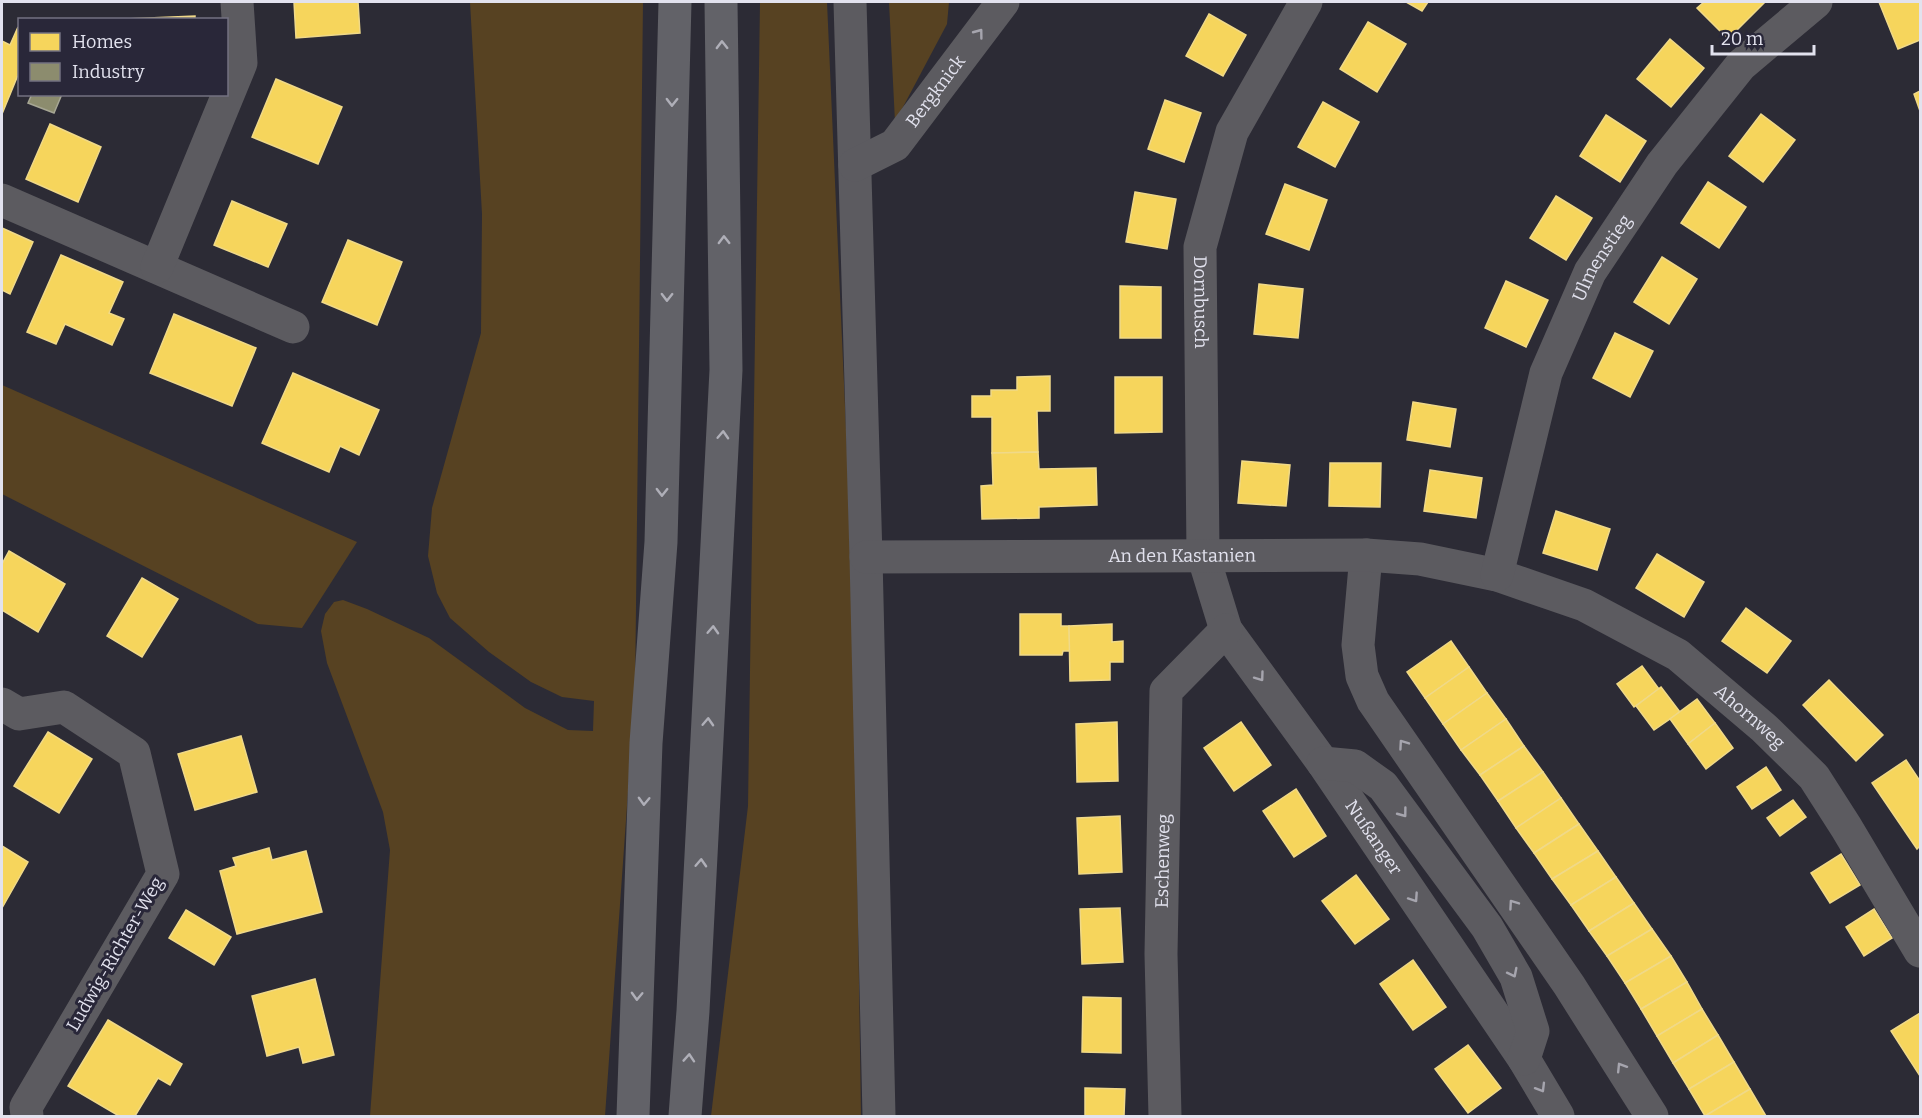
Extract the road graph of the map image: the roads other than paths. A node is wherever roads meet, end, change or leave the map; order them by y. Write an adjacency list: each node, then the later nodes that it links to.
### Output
1 (237, 2): 8 (street)
2 (675, 2): 24 (highway, one-way to 24)
3 (721, 2): 25 (highway, one-way to 3)
4 (850, 2): 10 (street)
5 (1003, 2): 10 (street, Bergknick, one-way to 5)
6 (1306, 2): 14 (street, Dornbusch)
7 (1816, 2): 17 (street, Ulmenstieg)
8 (228, 95)
9 (227, 96): 12 (street)
10 (855, 165): 16 (street)
11 (2, 200): 12 (street)
12 (157, 267): 13 (street)
13 (293, 327)
14 (1203, 555): 15 (street, An den Kastanien); 16 (street, An den Kastanien); 18 (street, Nußanger)
15 (1366, 555): 17 (street, An den Kastanien); 29 (street, one-way to 15)
16 (866, 557): 26 (street)
17 (1497, 575): 21 (street, Ahornweg)
18 (1226, 630): 20 (street, Nußanger, one-way to 20); 27 (street, Eschenweg)
19 (2, 704): 23 (street, Ludwig-Richter-Weg)
20 (1323, 763): 22 (street, Nußanger, one-way to 22); 22 (street, one-way to 22)
21 (1920, 951)
22 (1524, 1059): 28 (street, Nußanger, one-way to 28)
23 (27, 1116)
24 (633, 1116)
25 (685, 1116)
26 (879, 1116)
27 (1165, 1116)
28 (1558, 1116)
29 (1652, 1116)

